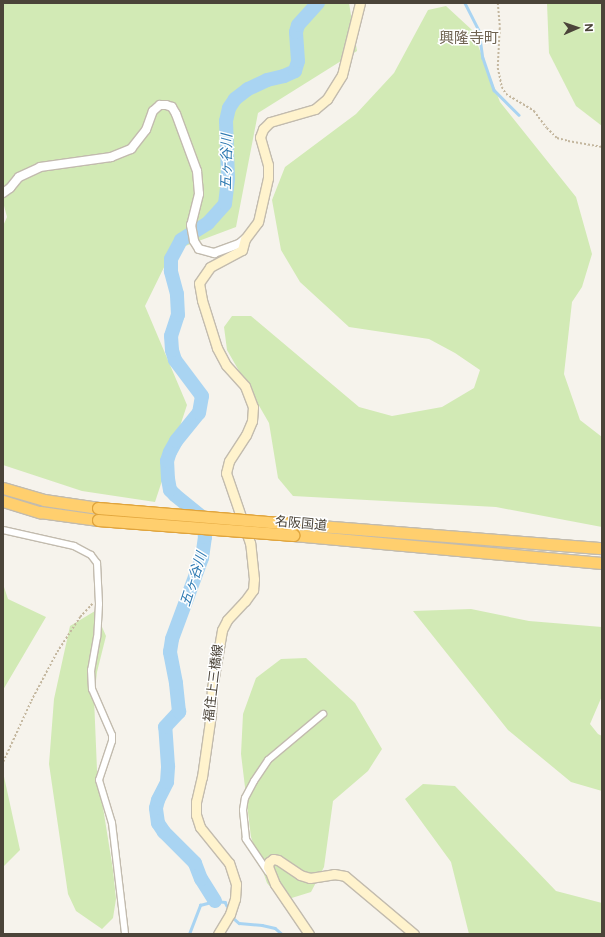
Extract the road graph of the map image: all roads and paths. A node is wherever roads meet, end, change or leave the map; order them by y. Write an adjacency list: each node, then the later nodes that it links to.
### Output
1 (360, 3): 5 (main road, 福住上三橋線)
2 (498, 3): 3 (path)
3 (602, 147)
4 (3, 193): 5 (street)
5 (245, 239): 18 (main road, 福住上三橋線)
6 (3, 487): 11 (highway, 名阪国道, bridge)
7 (3, 501): 9 (highway, 名阪国道)
8 (3, 508): 9 (highway)
9 (70, 517): 12 (highway, 名阪国道, bridge)
10 (3, 530): 13 (street)
11 (602, 548)
12 (602, 563)
13 (98, 597): 15 (path); 17 (street)
14 (323, 714): 16 (street)
15 (3, 762)
16 (275, 884): 19 (main road); 20 (main road)
17 (125, 934)
18 (218, 934)
19 (308, 934)
20 (414, 934)

